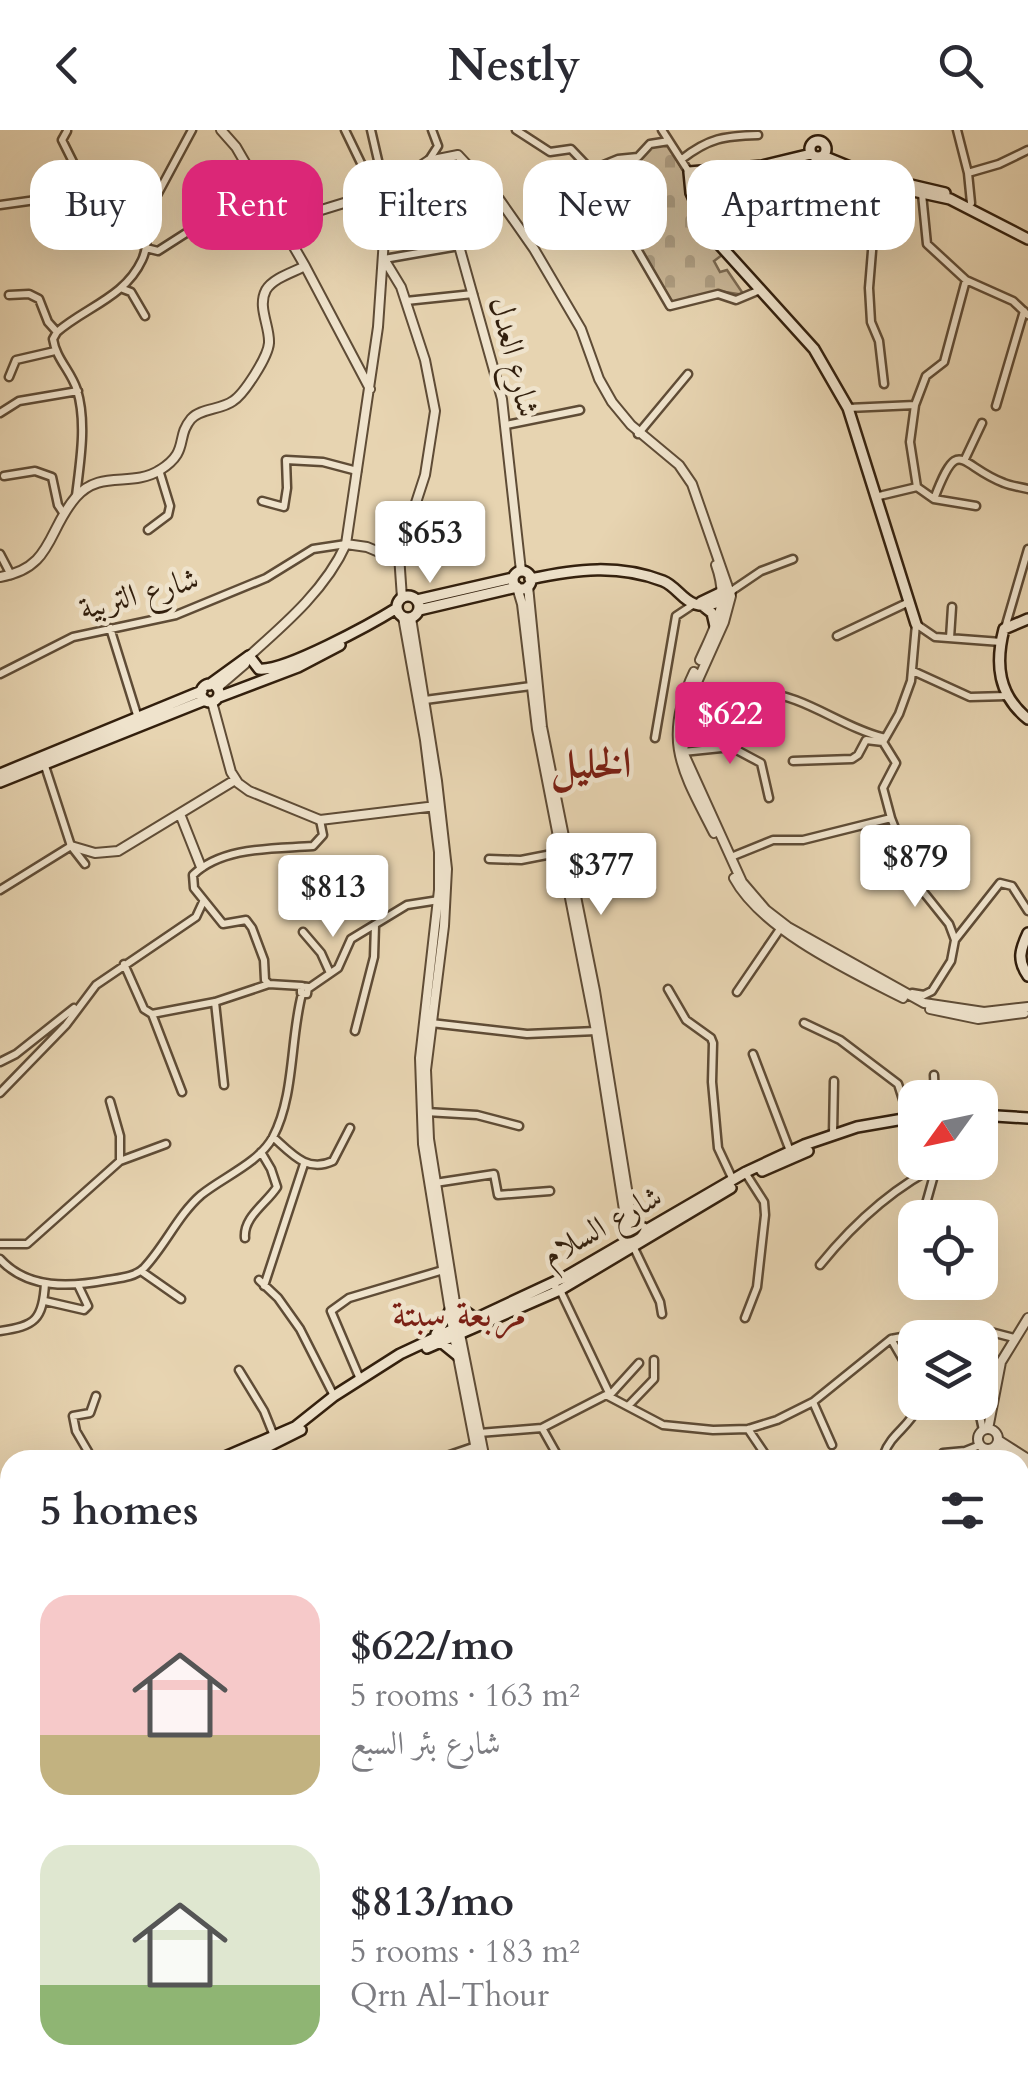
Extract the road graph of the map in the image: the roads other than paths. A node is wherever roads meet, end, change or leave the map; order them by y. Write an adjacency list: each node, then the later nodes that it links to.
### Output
1 (192, 130): 29 (street)
2 (345, 130): 19 (street)
3 (371, 130): 20 (street)
4 (432, 130): 21 (street)
5 (516, 130): 23 (street)
6 (662, 130): 11 (street)
7 (957, 130): 28 (street)
8 (67, 131): 17 (street)
9 (224, 131): 18 (street)
10 (758, 136): 16 (street)
11 (669, 141): 16 (street); 24 (street)
12 (451, 144): 15 (street)
13 (817, 144): 25 (main road); 26 (main road); 33 (main road)
14 (1028, 150): 28 (street)
15 (458, 155): 22 (street); 68 (street)
16 (682, 159): 27 (street)
17 (71, 160)
18 (241, 160)
19 (360, 160)
20 (378, 160)
21 (429, 160)
22 (433, 160)
23 (582, 160)
24 (616, 160)
25 (777, 160)
26 (843, 160)
27 (687, 168)
28 (968, 173): 33 (street)
29 (162, 186)
30 (915, 191): 31 (main road)
31 (922, 194): 35 (main road); 46 (street)
32 (30, 200): 34 (street)
33 (971, 204): 35 (main road)
34 (0, 205)
35 (1028, 236)
36 (145, 250): 47 (street)
37 (295, 250): 45 (street)
38 (383, 250): 44 (street)
39 (436, 250): 44 (street)
40 (460, 250): 49 (street, شارع العدل)
41 (637, 250): 48 (street)
42 (724, 250): 48 (main road)
43 (872, 250): 58 (street)
44 (384, 259): 51 (street); 59 (street)
45 (305, 266): 59 (street); 70 (street)
46 (966, 280): 52 (street); 61 (street)
47 (123, 288): 53 (street); 54 (street)
48 (760, 290): 63 (main road)
49 (473, 294): 51 (street); 67 (street, شارع العدل)
50 (9, 295): 54 (street)
51 (406, 301): 85 (street)
52 (1026, 312): 62 (street)
53 (145, 316)
54 (57, 329): 55 (street)
55 (55, 351): 57 (street); 60 (street)
56 (688, 374): 68 (street)
57 (9, 377)
58 (884, 384)
59 (370, 388): 71 (street)
60 (78, 391): 65 (street); 75 (street)
61 (915, 405): 63 (street); 73 (street)
62 (996, 406)
63 (848, 408): 76 (main road)
64 (580, 410): 67 (street)
65 (0, 414)
66 (982, 423): 69 (street)
67 (506, 425): 89 (street, شارع العدل)
68 (639, 433): 90 (street)
69 (965, 459): 74 (street); 77 (street)
70 (160, 470): 75 (street); 81 (street)
71 (357, 471): 78 (street); 82 (street)
72 (4, 476): 80 (street)
73 (917, 487): 76 (street); 77 (street)
74 (1027, 488)
75 (76, 496): 80 (street)
76 (875, 497): 91 (main road)
77 (934, 499): 79 (street)
78 (262, 501)
79 (976, 506)
80 (65, 514): 87 (street)
81 (148, 530)
82 (346, 544): 85 (street); 98 (street, شارع التربية); 103 (street)
83 (1028, 549): 99 (street)
84 (0, 554): 87 (street)
85 (398, 560): 94 (street)
86 (794, 560): 90 (street)
87 (11, 575): 88 (street)
88 (0, 577)
89 (522, 580): 92 (main road); 94 (main road); 106 (street); 186 (street)
90 (726, 594): 92 (main road); 97 (street); 115 (street)
91 (910, 601): 96 (main road); 100 (street)
92 (697, 605): 97 (main road); 113 (street)
93 (952, 607): 101 (street)
94 (407, 609): 103 (main road); 107 (main road); 109 (street); 122 (street)
95 (1028, 619): 99 (main road)
96 (916, 624): 101 (street); 104 (street)
97 (715, 626): 137 (street)
98 (110, 628): 105 (street, شارع التربية); 112 (street)
99 (1004, 629): 102 (main road)
100 (837, 636)
101 (950, 638): 102 (street)
102 (1001, 642): 108 (main road)
103 (249, 656): 107 (main road)
104 (913, 671): 108 (street); 114 (street)
105 (0, 674)
106 (532, 686): 109 (street); 127 (street)
107 (210, 694): 112 (main road); 112 (main road); 119 (street)
108 (1007, 696): 111 (main road)
109 (425, 700): 122 (street)
110 (729, 706): 114 (street)
111 (1028, 718)
112 (141, 722): 116 (main road)
113 (655, 738)
114 (884, 740): 117 (street); 124 (street)
115 (683, 752): 121 (street); 128 (street)
116 (43, 760): 118 (main road); 120 (main road); 126 (street)
117 (793, 761)
118 (0, 774)
119 (235, 780): 123 (street); 125 (street)
120 (0, 782)
121 (770, 798)
122 (437, 806): 125 (street); 133 (street)
123 (180, 814): 126 (street); 131 (street)
124 (891, 818): 128 (street); 140 (street)
125 (320, 820): 131 (street)
126 (71, 846): 130 (street); 132 (street)
127 (563, 852): 129 (street); 156 (street)
128 (730, 858): 147 (street)
129 (490, 859)
130 (84, 864)
131 (201, 867): 134 (street)
132 (0, 890)
133 (442, 900): 136 (street); 153 (street)
134 (206, 905): 141 (street); 144 (street)
135 (1028, 911): 140 (street)
136 (375, 924): 142 (street); 155 (street)
137 (780, 929): 148 (street); 151 (street)
138 (304, 932): 142 (street)
139 (1028, 933): 143 (main road)
140 (955, 940): 147 (street)
141 (124, 964): 150 (street); 152 (street)
142 (330, 973): 145 (street)
143 (1028, 976)
144 (269, 984): 145 (street); 149 (street)
145 (304, 989): 175 (street)
146 (668, 990): 182 (street)
147 (900, 990): 151 (street)
148 (737, 992)
149 (215, 1002): 152 (street); 163 (street)
150 (79, 1005): 158 (street); 165 (street)
151 (1027, 1012)
152 (152, 1014): 164 (street)
153 (428, 1022): 156 (street); 167 (street)
154 (804, 1022): 162 (street)
155 (355, 1031)
156 (596, 1031): 189 (street)
157 (753, 1054): 177 (street)
158 (0, 1062)
159 (934, 1075): 160 (street)
160 (934, 1080)
161 (834, 1081): 174 (street)
162 (898, 1084)
163 (224, 1085)
164 (182, 1092)
165 (0, 1094)
166 (110, 1101): 179 (street)
167 (424, 1112): 172 (street); 184 (street); 194 (street)
168 (998, 1113): 169 (main road)
169 (1028, 1115)
170 (898, 1121): 174 (main road, شارع السلام)
171 (898, 1123): 181 (main road, شارع السلام)
172 (519, 1126)
173 (350, 1128): 180 (street)
174 (833, 1136): 177 (main road, شارع السلام)
175 (273, 1137): 178 (street); 180 (street)
176 (166, 1144): 179 (street)
177 (790, 1151): 182 (main road, شارع السلام)
178 (261, 1152): 188 (street); 193 (street)
179 (120, 1161): 190 (street)
180 (304, 1164): 218 (street)
181 (748, 1177): 189 (main road, شارع السلام); 202 (street)
182 (733, 1180): 187 (main road, شارع السلام)
183 (917, 1180): 192 (street)
184 (435, 1183): 185 (street); 200 (street)
185 (550, 1191)
186 (633, 1222): 187 (main road); 189 (street)
187 (648, 1230): 189 (main road, شارع السلام)
188 (246, 1238)
189 (632, 1242): 197 (main road, شارع السلام); 201 (street)
190 (0, 1244)
191 (0, 1259): 195 (street)
192 (820, 1266)
193 (142, 1270): 196 (street); 198 (street)
194 (444, 1270): 200 (street); 215 (street)
195 (45, 1283): 196 (street); 199 (street)
196 (78, 1285): 199 (street)
197 (555, 1287): 204 (main road, شارع السلام); 206 (main road, شارع السلام); 216 (street)
198 (181, 1300)
199 (44, 1301): 205 (street)
200 (453, 1308): 204 (main road); 206 (street); 209 (main road)
201 (662, 1314)
202 (744, 1318)
203 (1028, 1318): 207 (street)
204 (476, 1319): 206 (main road, شارع السلام)
205 (0, 1331)
206 (456, 1332): 209 (main road, شارع السلام); 211 (street); 226 (street)
207 (1014, 1338): 208 (street); 225 (street)
208 (891, 1339): 210 (street); 219 (street)
209 (436, 1341): 211 (main road); 215 (main road, شارع السلام); 234 (main road, شارع السلام)
210 (898, 1351)
211 (458, 1356): 226 (street)
212 (654, 1360): 220 (street)
213 (639, 1363): 216 (street)
214 (239, 1370): 227 (street)
215 (360, 1379): 218 (main road, شارع السلام)
216 (610, 1395): 220 (street); 223 (street)
217 (96, 1396): 232 (street)
218 (334, 1396): 227 (main road, شارع السلام)
219 (814, 1402): 224 (street); 229 (street)
220 (629, 1406): 224 (street)
221 (911, 1420): 240 (street)
222 (981, 1420): 225 (street)
223 (542, 1428): 226 (street); 238 (street)
224 (748, 1428): 239 (street)
225 (985, 1430): 228 (street); 230 (street)
226 (477, 1433): 231 (street); 237 (street)
227 (274, 1436): 233 (main road, شارع السلام)
228 (996, 1444): 230 (street); 242 (street); 243 (street)
229 (832, 1445)
230 (980, 1445): 241 (street)
231 (476, 1446): 235 (street); 236 (street)
232 (87, 1450)
233 (241, 1450)
234 (262, 1450)
235 (464, 1450)
236 (478, 1450)
237 (480, 1450)
238 (554, 1450)
239 (762, 1450)
240 (886, 1450)
241 (966, 1450)
242 (1005, 1450)
243 (1009, 1450)

